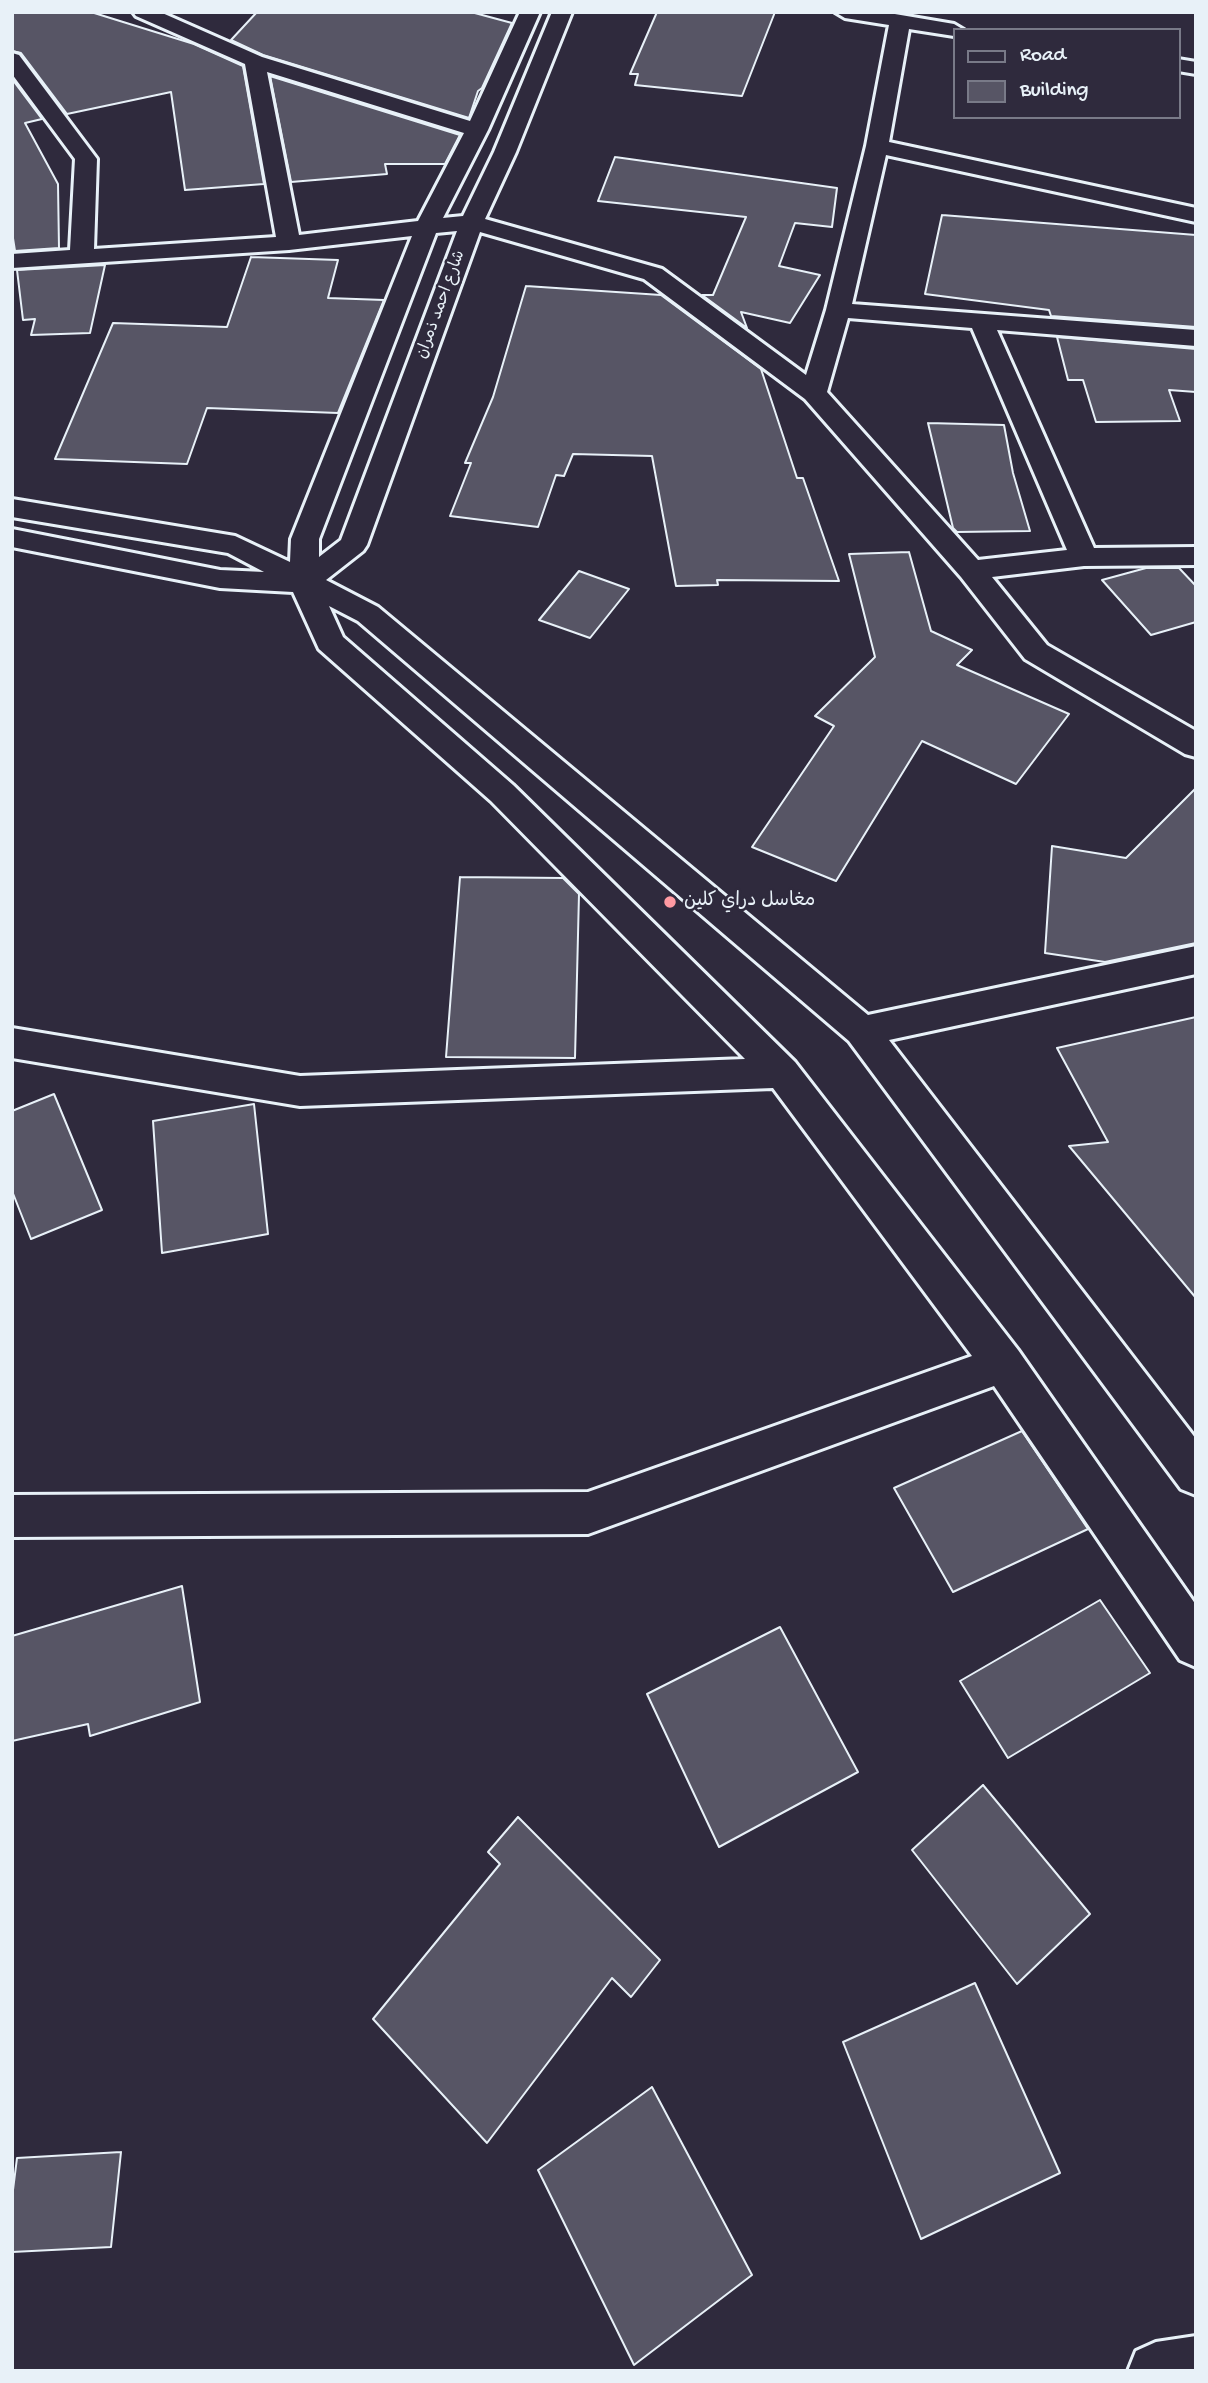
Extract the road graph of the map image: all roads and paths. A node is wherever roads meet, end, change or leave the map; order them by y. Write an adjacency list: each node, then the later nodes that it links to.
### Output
1 (143, 12): 8 (street)
2 (209, 12): 8 (street)
3 (530, 12): 11 (street)
4 (562, 12): 14 (street, شارع احمد ذمران)
5 (845, 12): 6 (street)
6 (900, 22): 7 (street); 12 (street)
7 (953, 30)
8 (189, 32): 10 (street)
9 (12, 59): 17 (street)
10 (255, 61): 11 (street); 16 (street)
11 (477, 130): 15 (street)
12 (877, 146): 13 (street); 19 (street)
13 (1196, 215)
14 (472, 222): 15 (street); 22 (street); 28 (street, شارع احمد ذمران)
15 (426, 229): 16 (street); 28 (street)
16 (289, 243): 17 (street)
17 (82, 256): 18 (street)
18 (12, 261)
19 (838, 310): 20 (street); 22 (street)
20 (981, 321): 21 (street); 26 (street)
21 (1196, 338)
22 (814, 393): 27 (street)
23 (12, 508): 28 (street)
24 (12, 538): 28 (street)
25 (1196, 556): 26 (street)
26 (1084, 557): 27 (street)
27 (971, 570): 29 (street)
28 (304, 583): 31 (street); 33 (street)
29 (1196, 746)
30 (1196, 960): 31 (street)
31 (862, 1031): 35 (street)
32 (12, 1044): 33 (street)
33 (782, 1073): 34 (street)
34 (1003, 1364): 36 (street); 37 (street)
35 (1196, 1474)
36 (12, 1516)
37 (1196, 1644)
38 (1196, 2364): 39 (street)
39 (1156, 2371)

